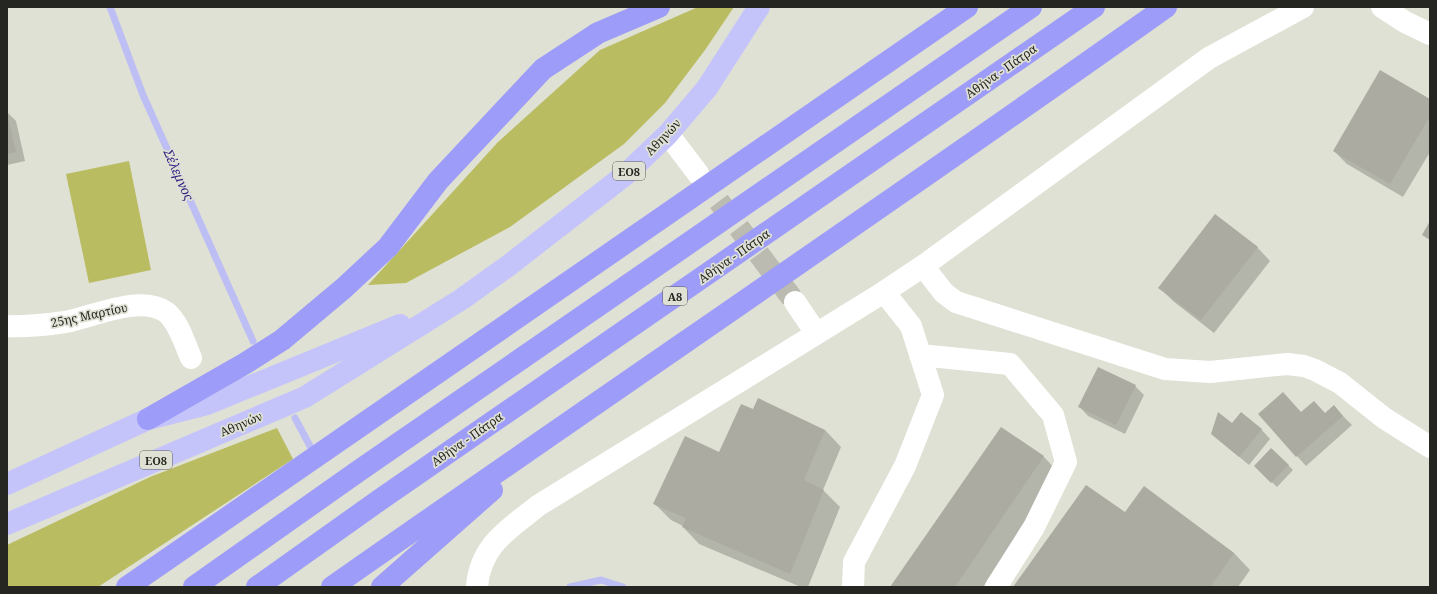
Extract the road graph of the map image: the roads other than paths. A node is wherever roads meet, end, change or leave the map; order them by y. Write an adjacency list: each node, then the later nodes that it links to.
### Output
1 (659, 7): 20 (highway)
2 (759, 7): 10 (main road, Αθηνών / ΕΟ8)
3 (967, 7): 25 (highway)
4 (1031, 7): 26 (highway)
5 (1094, 7): 27 (highway, Αθήνα - Πάτρα / Α8)
6 (1166, 7): 21 (highway)
7 (1303, 7): 12 (street)
8 (1382, 7): 9 (street)
9 (1430, 34)
10 (668, 134): 11 (street); 14 (main road, Αθηνών / ΕΟ8)
11 (699, 175)
12 (923, 266): 13 (street); 22 (street)
13 (884, 292): 17 (street); 18 (street)
14 (462, 299): 20 (main road, Αθηνών / ΕΟ8); 24 (main road, Αθηνών / ΕΟ8)
15 (794, 302): 17 (street)
16 (7, 326): 19 (street, 25ης Μαρτίου)
17 (816, 332): 30 (street)
18 (920, 355): 31 (street); 32 (street)
19 (191, 358)
20 (148, 419): 23 (main road, Αθηνών / ΕΟ8)
21 (559, 428): 28 (highway); 29 (highway)
22 (1430, 447)
23 (7, 484)
24 (7, 524)
25 (127, 587)
26 (194, 587)
27 (257, 587)
28 (332, 587)
29 (382, 587)
30 (477, 587)
31 (853, 587)
32 (996, 587)

